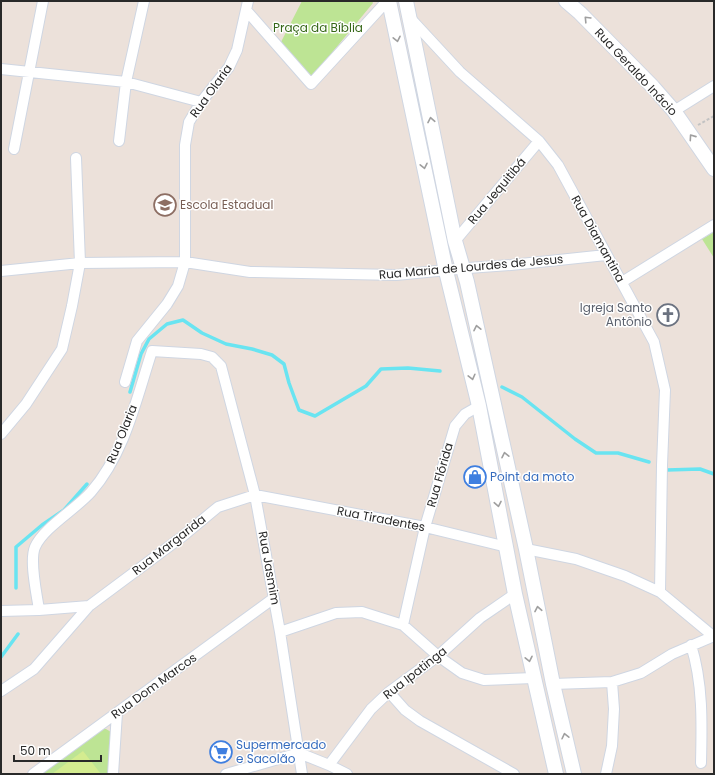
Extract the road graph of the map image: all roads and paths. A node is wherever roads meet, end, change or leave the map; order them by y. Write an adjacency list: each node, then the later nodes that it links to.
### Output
1 (43, 1): 9 (street)
2 (144, 1): 10 (street)
3 (388, 1): 6 (street); 28 (main road, one-way to 28)
4 (406, 1): 7 (main road)
5 (566, 1): 13 (main road, Rua Geraldo Inácio, one-way to 5)
6 (247, 6): 12 (street, Rua Olaria)
7 (410, 18): 17 (street, Rua Diamantina); 22 (main road, one-way to 7)
8 (1, 69): 9 (street)
9 (29, 72): 10 (street); 18 (street)
10 (126, 82): 12 (street); 16 (street)
11 (714, 86): 13 (street)
12 (201, 102): 25 (street, Rua Olaria)
13 (674, 111): 15 (main road, Rua Geraldo Inácio)
14 (714, 116): 15 (path)
15 (688, 131): 20 (main road, Rua Geraldo Inácio, one-way to 15)
16 (119, 141)
17 (540, 141): 22 (street, Rua Jequitibá); 23 (street, Rua Diamantina)
18 (14, 149)
19 (76, 158): 24 (street)
20 (714, 169)
21 (714, 225): 29 (street)
22 (455, 241): 26 (main road)
23 (606, 255): 26 (street, Rua Maria de Lourdes de Jesus); 29 (street, Rua Diamantina)
24 (80, 262): 25 (street, Rua Maria de Lourdes de Jesus); 27 (street, Rua Maria de Lourdes de Jesus); 33 (street)
25 (185, 262): 28 (street, Rua Maria de Lourdes de Jesus); 31 (street, Rua Olaria)
26 (464, 269): 28 (street, Rua Maria de Lourdes de Jesus); 37 (main road, one-way to 26)
27 (1, 271)
28 (446, 271): 32 (main road, one-way to 32)
29 (622, 282): 38 (street, Rua Diamantina)
30 (221, 366): 34 (street, Rua Jasmim); 42 (street, Rua Olaria)
31 (126, 382)
32 (479, 406): 35 (street, Rua Flórida); 36 (main road, one-way to 36)
33 (1, 434)
34 (255, 495): 35 (street, Rua Tiradentes); 40 (street, Rua Jasmim); 41 (street, Rua Margarida)
35 (425, 527): 36 (street, Rua Tiradentes); 45 (street, Rua Flórida)
36 (507, 547): 39 (main road)
37 (526, 549): 38 (street); 52 (main road, one-way to 37)
38 (660, 592): 47 (street)
39 (515, 594): 49 (street, Rua Ipatinga); 50 (main road, one-way to 50)
40 (274, 598): 46 (street, Rua Jasmim); 55 (street, Rua Dom Marcos)
41 (89, 606): 42 (street); 53 (street, Rua Margarida)
42 (39, 610): 43 (street)
43 (4, 611): 44 (street)
44 (1, 620)
45 (403, 625): 46 (street); 49 (street)
46 (280, 632): 56 (street, Rua Jasmim)
47 (713, 636): 48 (street)
48 (691, 645): 51 (street); 57 (street)
49 (438, 656): 50 (street); 54 (street, Rua Ipatinga)
50 (533, 678): 65 (main road)
51 (612, 682): 52 (street); 67 (street)
52 (553, 684): 66 (main road, one-way to 52)
53 (1, 691)
54 (389, 692): 58 (street, Rua Ipatinga); 64 (street)
55 (118, 713): 59 (street, Rua Dom Marcos); 60 (street)
56 (299, 753): 58 (street); 61 (street); 62 (street, Rua Jasmim)
57 (701, 763)
58 (329, 765): 63 (street)
59 (33, 774)
60 (113, 774)
61 (226, 774)
62 (302, 774)
63 (346, 774)
64 (514, 774)
65 (556, 774)
66 (574, 774)
67 (606, 774)

